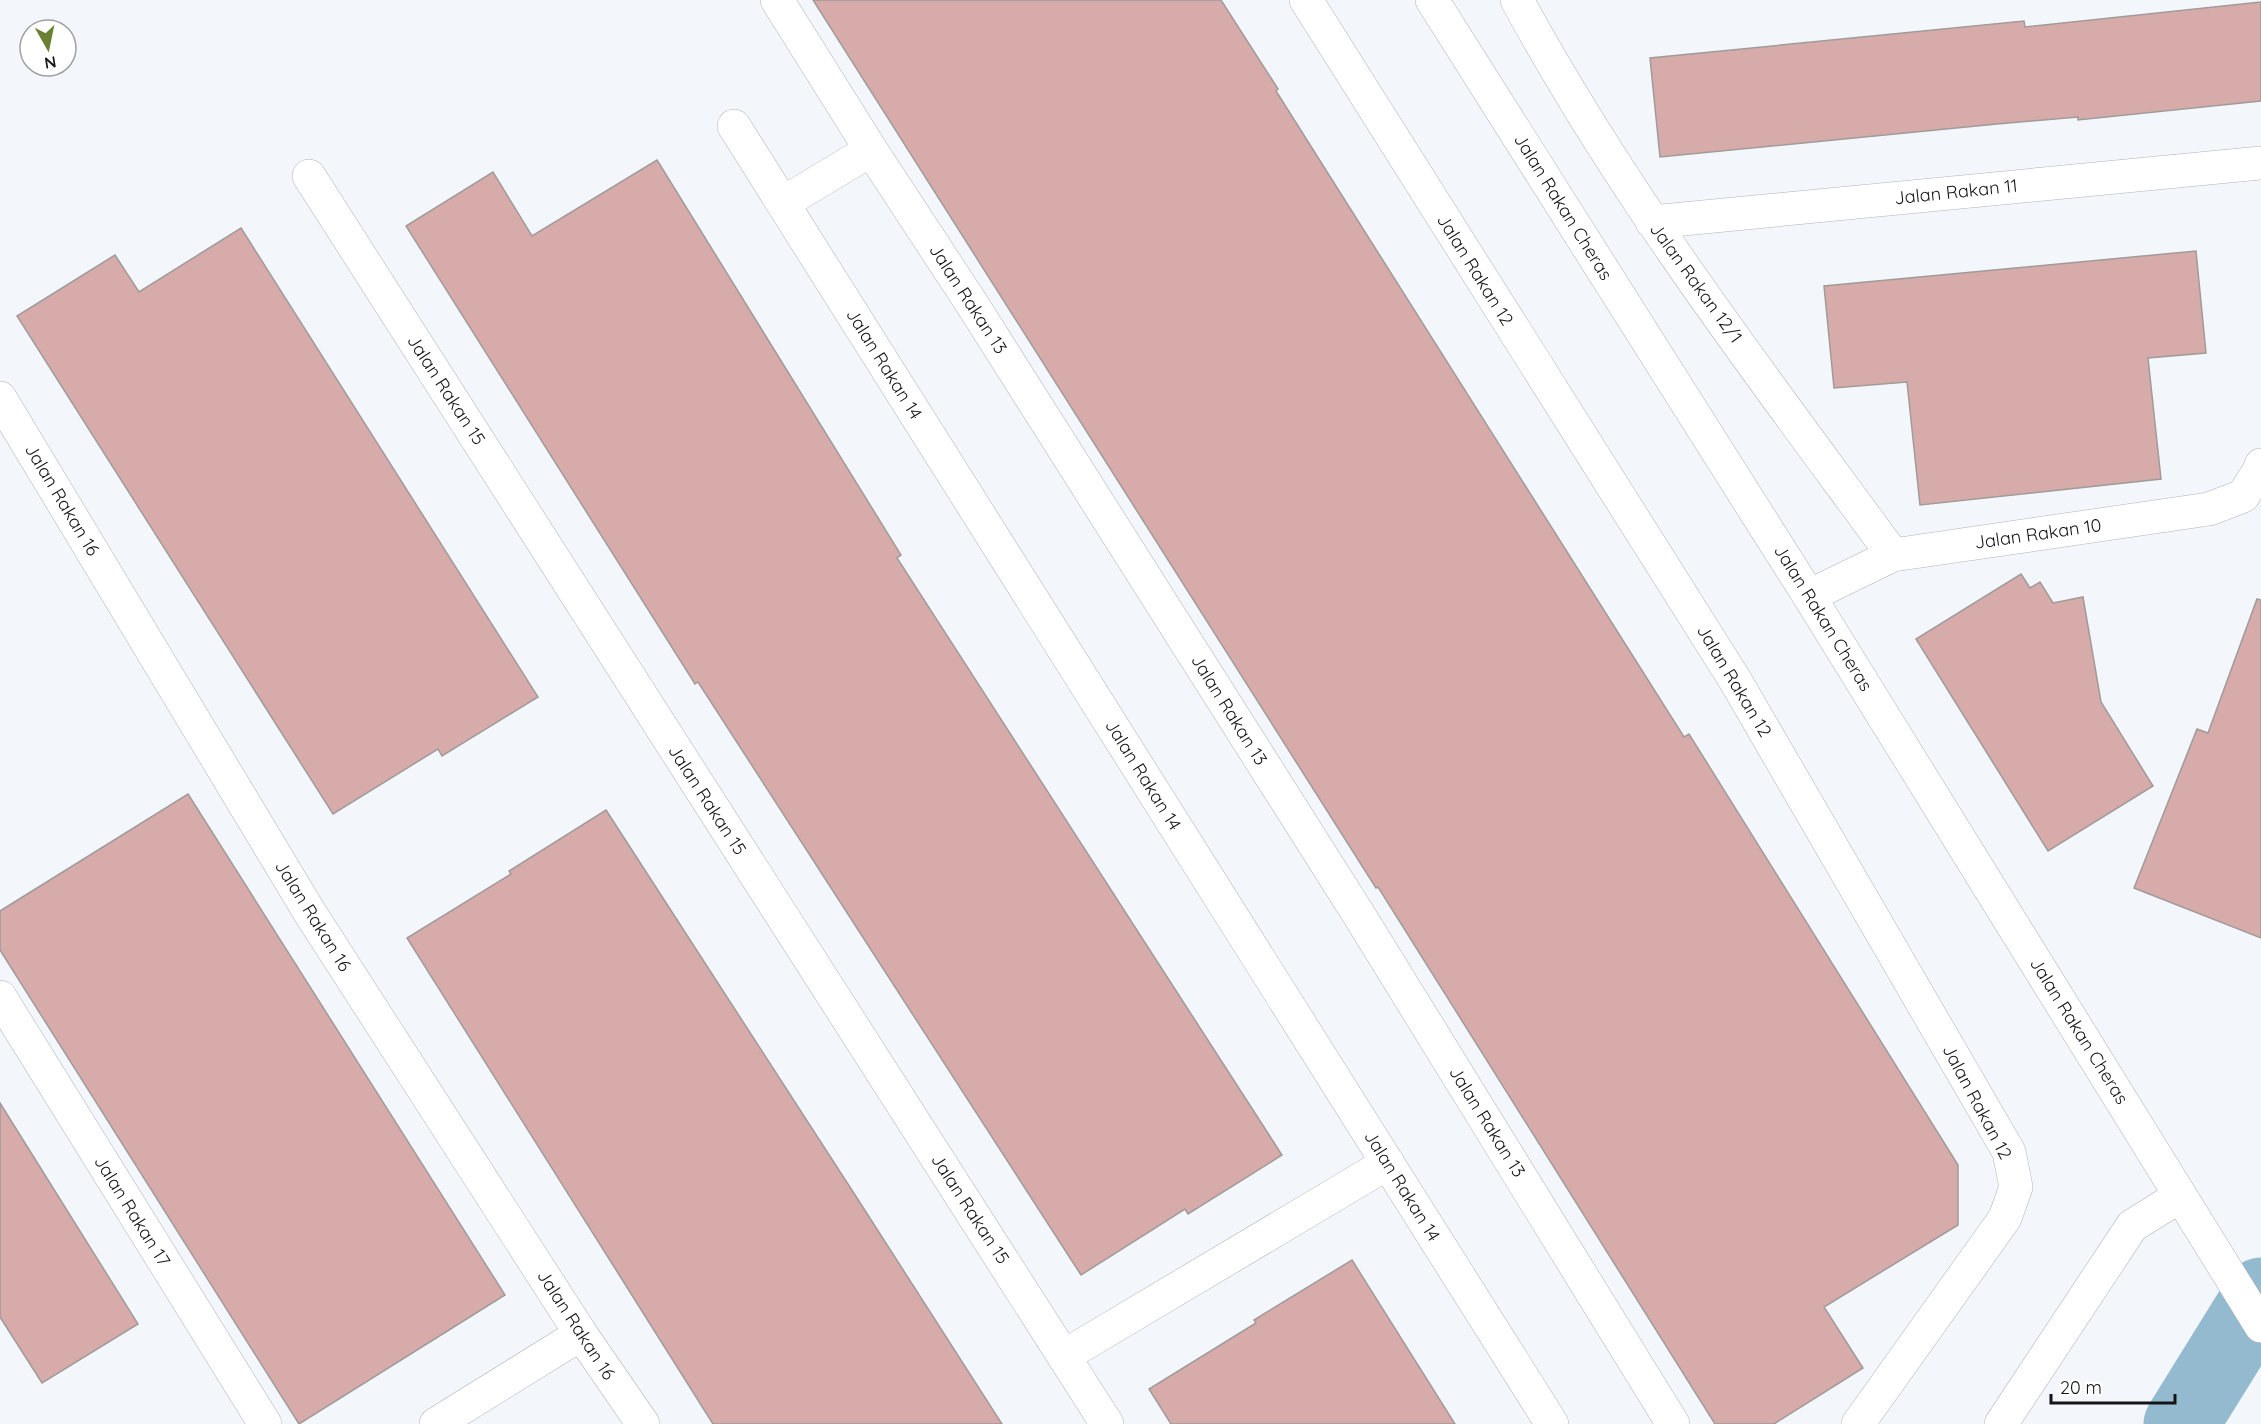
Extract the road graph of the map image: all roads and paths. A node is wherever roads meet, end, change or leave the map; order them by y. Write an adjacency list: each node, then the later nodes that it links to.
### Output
1 (777, 0): 6 (street, Jalan Rakan 13)
2 (1306, 0): 27 (street, Jalan Rakan 12)
3 (1432, 0): 14 (street, Jalan Rakan Cheras)
4 (1517, 0): 10 (street, Jalan Rakan 12/1)
5 (735, 126): 9 (street, Jalan Rakan 14)
6 (871, 150): 9 (street); 26 (street, Jalan Rakan 13)
7 (2261, 163): 10 (street, Jalan Rakan 11)
8 (309, 176): 20 (street, Jalan Rakan 15)
9 (783, 203): 16 (street, Jalan Rakan 14)
10 (1652, 222): 13 (street, Jalan Rakan 12/1)
11 (0, 398): 19 (street, Jalan Rakan 16)
12 (2260, 468): 13 (street, Jalan Rakan 10)
13 (1893, 555): 14 (street, Jalan Rakan 10)
14 (1809, 596): 17 (street, Jalan Rakan Cheras)
15 (0, 998): 21 (street, Jalan Rakan 17)
16 (1388, 1163): 20 (street); 25 (street, Jalan Rakan 14)
17 (2180, 1196): 18 (street, Jalan Rakan Cheras); 28 (street)
18 (2261, 1326)
19 (581, 1334): 22 (street); 23 (street, Jalan Rakan 16)
20 (1064, 1356): 24 (street, Jalan Rakan 15)
21 (265, 1424)
22 (436, 1424)
23 (643, 1424)
24 (1107, 1424)
25 (1552, 1424)
26 (1673, 1424)
27 (1858, 1424)
28 (2001, 1424)

